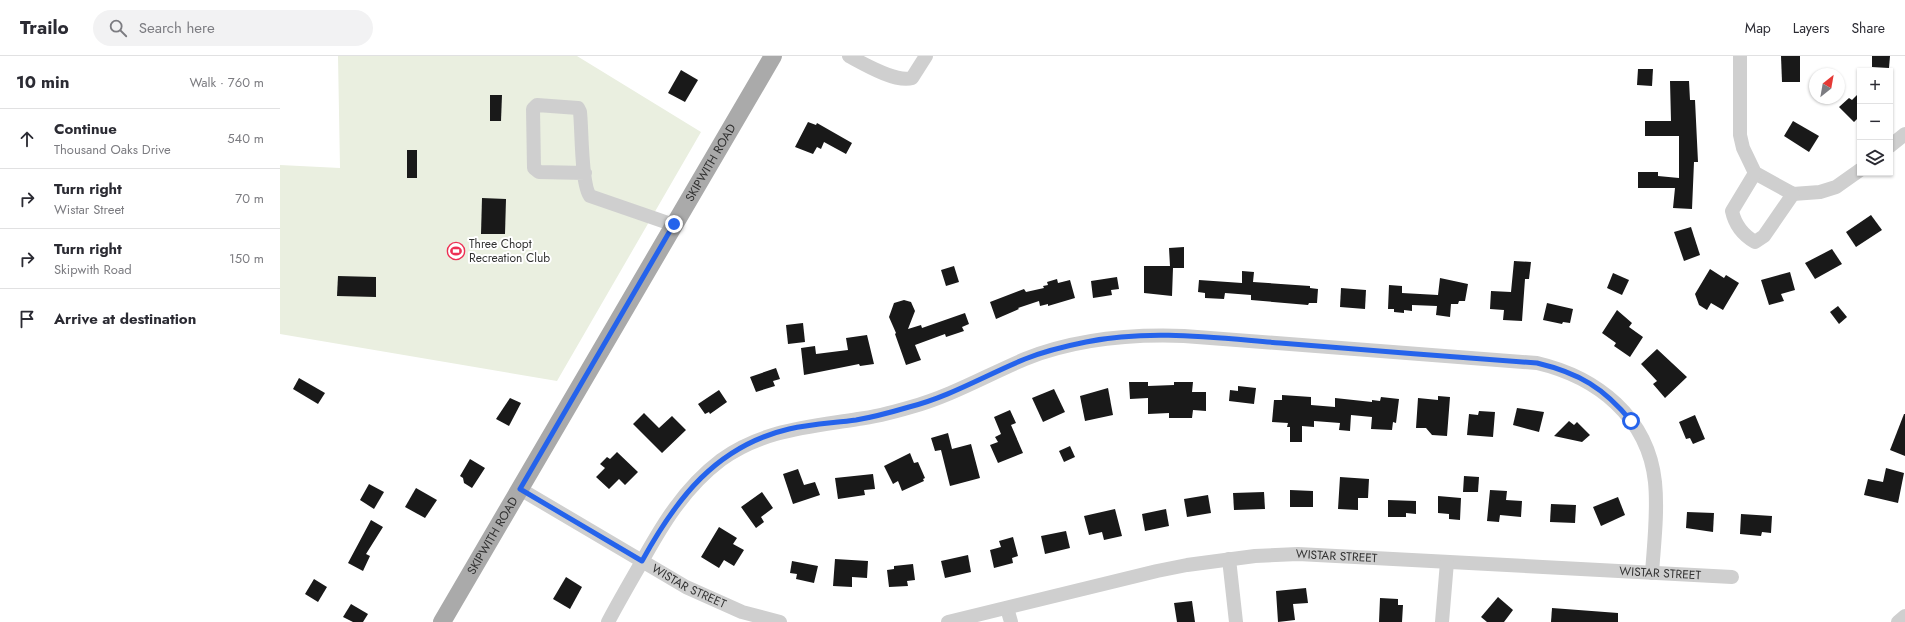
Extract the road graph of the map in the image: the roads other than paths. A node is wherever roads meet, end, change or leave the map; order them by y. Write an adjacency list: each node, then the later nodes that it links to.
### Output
1 (773, 56): 11 (main road, SKIPWITH ROAD)
2 (849, 56): 3 (street)
3 (926, 56)
4 (1740, 56): 9 (street)
5 (1905, 134): 6 (street)
6 (1893, 144)
7 (1857, 172): 10 (street)
8 (585, 173): 8 (street); 11 (street)
9 (1755, 173): 10 (street); 10 (street)
10 (1793, 194)
11 (674, 224): 12 (main road, SKIPWITH ROAD)
12 (520, 489): 14 (street, WISTAR STREET); 20 (main road, SKIPWITH ROAD)
13 (1229, 559): 15 (street, WISTAR STREET); 18 (street, WISTAR STREET); 25 (street)
14 (642, 561): 16 (street); 21 (street); 22 (street, WISTAR STREET)
15 (1447, 562): 16 (street, WISTAR STREET); 26 (street)
16 (1652, 573): 17 (street, WISTAR STREET)
17 (1732, 577)
18 (1007, 608): 23 (street, WISTAR STREET); 24 (street)
19 (1905, 616): 27 (street)
20 (442, 622)
21 (608, 622)
22 (780, 622)
23 (948, 622)
24 (1011, 622)
25 (1236, 622)
26 (1442, 622)
27 (1898, 622)

